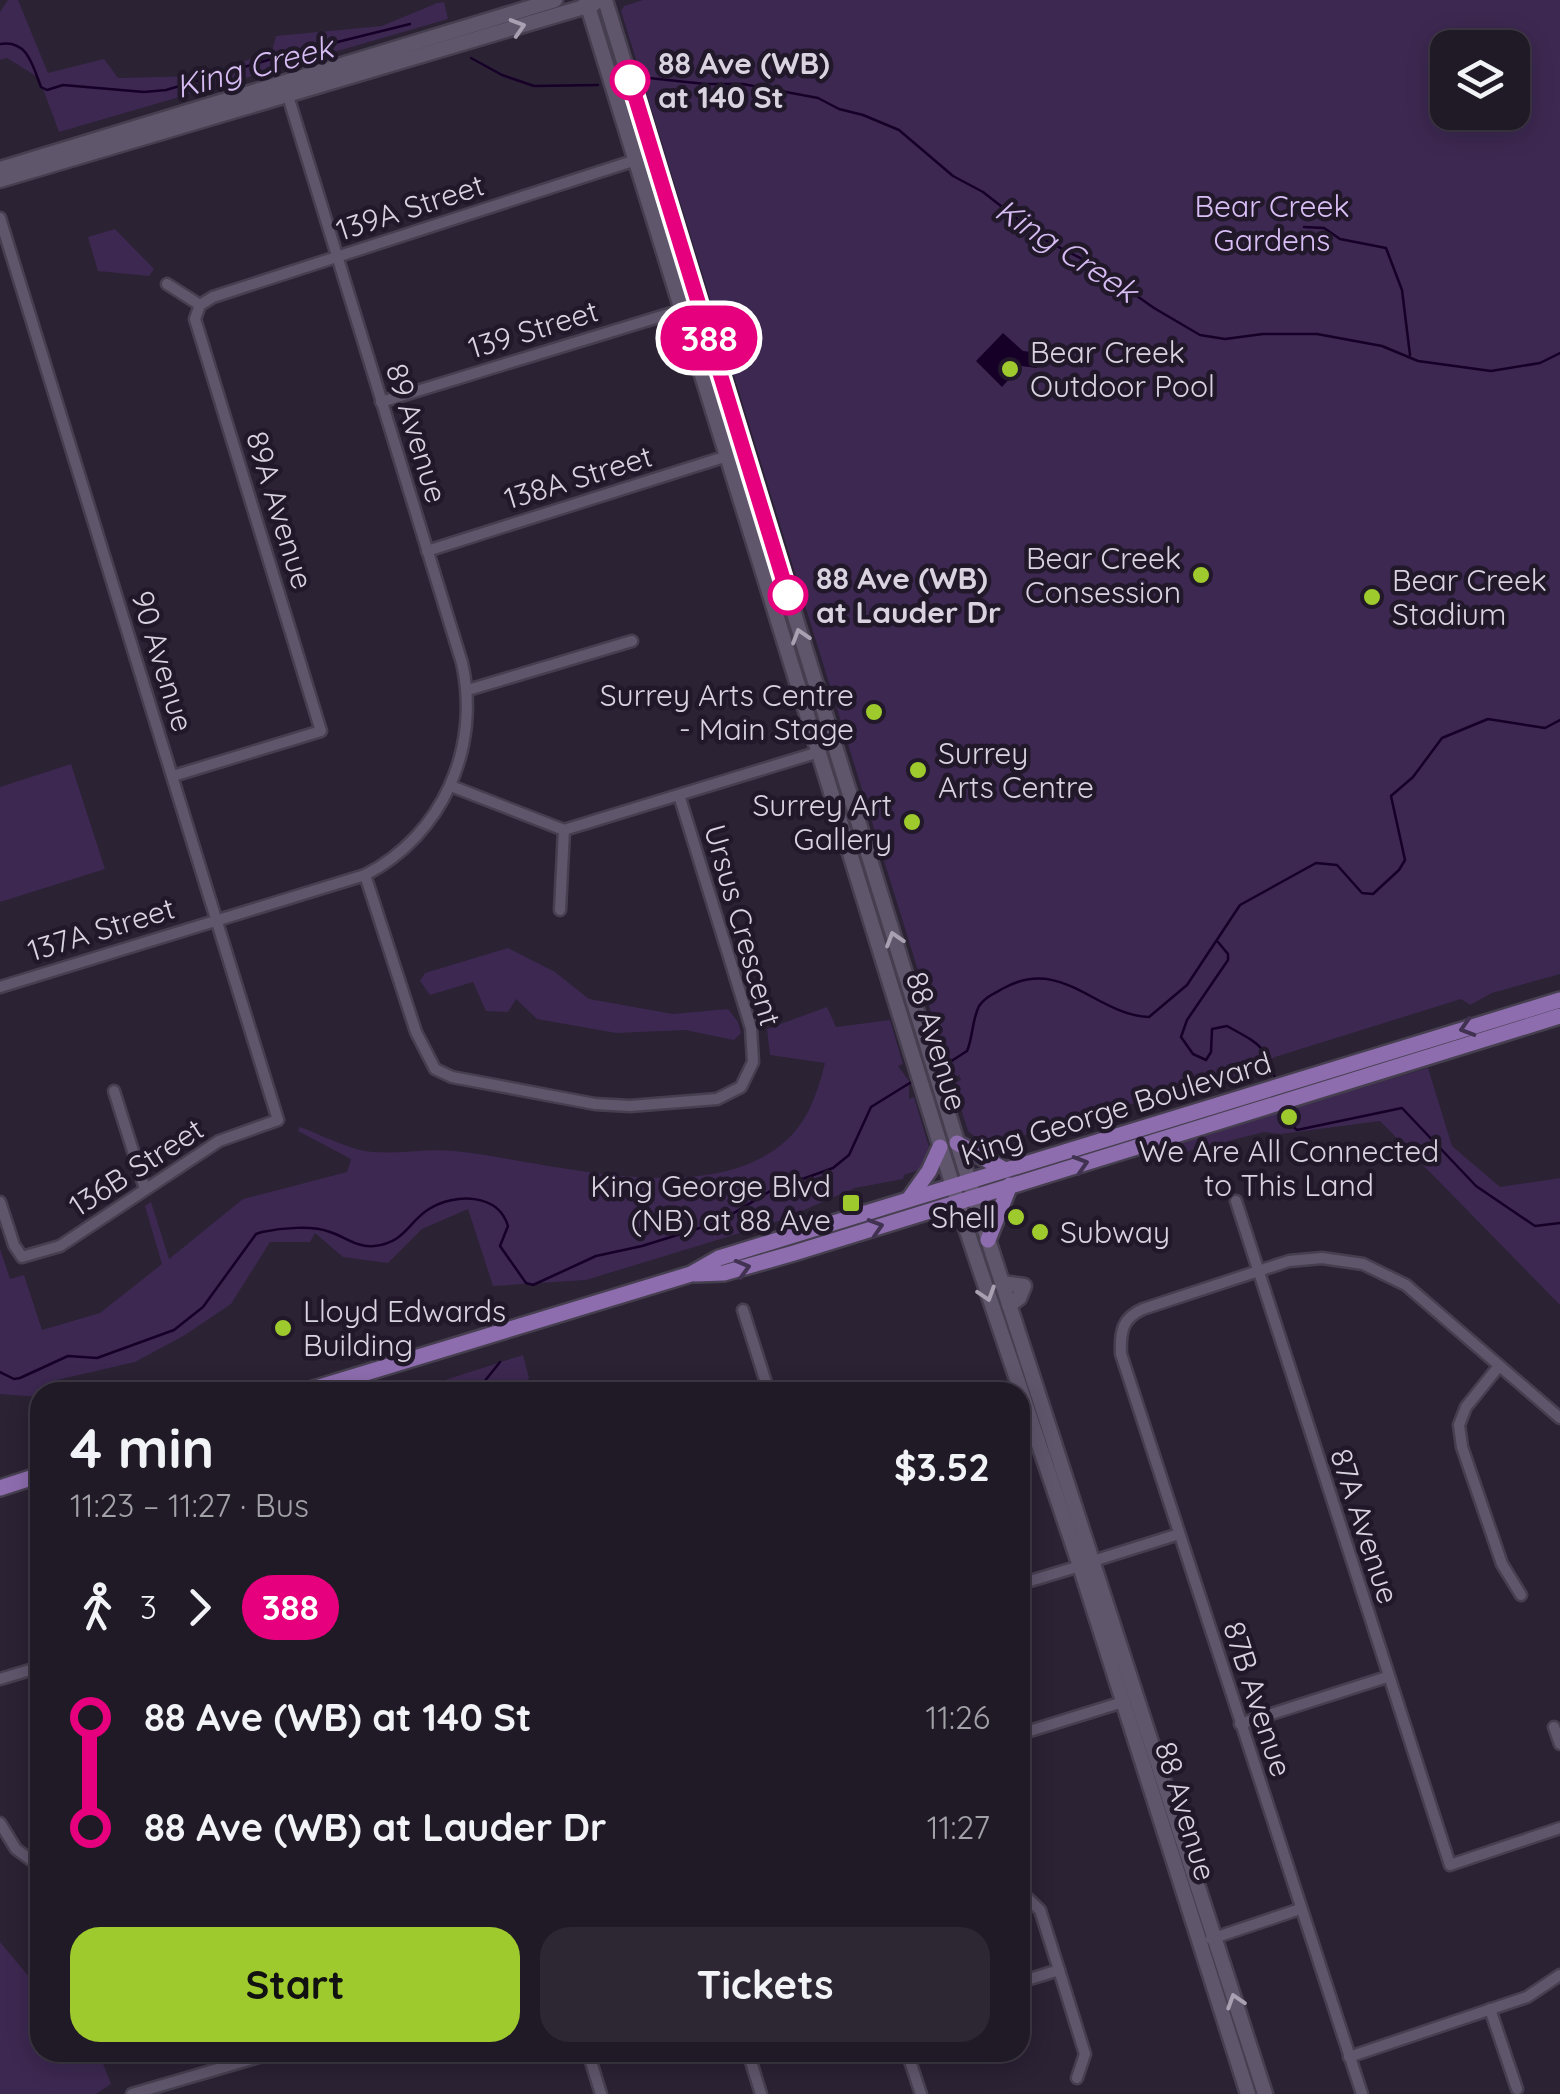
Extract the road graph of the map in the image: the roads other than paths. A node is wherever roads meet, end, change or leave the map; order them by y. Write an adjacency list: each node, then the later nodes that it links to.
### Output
1 (555, 0): 6 (main road)
2 (606, 0): 3 (main road); 12 (main road, 88 Avenue)
3 (587, 3): 4 (main road, one-way to 3); 5 (main road, 88 Avenue)
4 (288, 96): 7 (main road); 9 (street, 89 Avenue)
5 (636, 160): 9 (street, 139A Street); 13 (main road, 88 Avenue)
6 (0, 169)
7 (0, 180)
8 (0, 218): 22 (street, 90 Avenue)
9 (336, 256): 11 (street, 139A Street); 14 (street, 89 Avenue)
10 (167, 284): 11 (street)
11 (200, 305): 22 (street, 89A Avenue)
12 (698, 305): 13 (street, 139 Street); 15 (main road, 88 Avenue)
13 (683, 310): 14 (street, 139 Street); 16 (main road, 88 Avenue)
14 (381, 402): 17 (street, 89 Avenue)
15 (744, 451): 16 (street, 138A Street); 21 (main road, 88 Avenue, one-way to 15)
16 (728, 456): 17 (street, 138A Street); 20 (main road, 88 Avenue)
17 (427, 551): 19 (street, 89 Avenue)
18 (632, 641): 19 (street)
19 (468, 690): 23 (street, 89 Avenue)
20 (819, 752): 21 (main road); 24 (street); 35 (main road, 88 Avenue)
21 (840, 763): 35 (main road, 88 Avenue, one-way to 21)
22 (173, 776): 28 (street, 90 Avenue)
23 (451, 786): 25 (street); 26 (street, 89 Avenue)
24 (679, 795): 25 (street); 26 (street, Ursus Crescent)
25 (564, 830): 27 (street)
26 (365, 875): 28 (street, 137A Street)
27 (560, 910)
28 (217, 919): 29 (street, 137A Street); 34 (street, 90 Avenue)
29 (0, 987)
30 (1560, 1000): 32 (main road, King George Boulevard, one-way to 32)
31 (1560, 1016): 32 (main road, King George Boulevard)
32 (1308, 1085): 36 (main road, King George Boulevard)
33 (114, 1091): 37 (street)
34 (278, 1120): 37 (street, 136B Street)
35 (948, 1145): 36 (main road); 38 (main road, 88 Avenue); 39 (main road)
36 (1007, 1178): 38 (main road, King George Boulevard); 42 (main road)
37 (145, 1189): 41 (street, 136B Street)
38 (963, 1192): 39 (main road, King George Boulevard); 42 (main road, 88 Avenue); 44 (main road, King George Boulevard, one-way to 38); 49 (main road, 88 Avenue, one-way to 49)
39 (908, 1200): 44 (main road, King George Boulevard)
40 (1236, 1201): 43 (street, 87A Avenue)
41 (0, 1202)
42 (988, 1240): 55 (main road, 88 Avenue)
43 (1257, 1271): 46 (street); 54 (street, 87B Avenue); 59 (street, 87A Avenue)
44 (691, 1274): 47 (main road, King George Boulevard)
45 (743, 1310): 48 (street)
46 (1499, 1366): 51 (street); 57 (street)
47 (336, 1382)
48 (766, 1382)
49 (1025, 1382)
50 (1030, 1396): 55 (main road, 88 Avenue, one-way to 55)
51 (1560, 1418)
52 (30, 1478): 53 (main road)
53 (0, 1488)
54 (1179, 1534): 55 (street); 62 (street, 87B Avenue)
55 (1085, 1564): 56 (street); 61 (main road, 88 Avenue); 71 (main road, 88 Avenue)
56 (1030, 1581)
57 (1521, 1595)
58 (30, 1670): 60 (street)
59 (1388, 1678): 62 (street); 67 (street, 87A Avenue)
60 (0, 1679)
61 (1124, 1702): 64 (street); 72 (main road, 88 Avenue)
62 (1240, 1724): 70 (street, 87B Avenue)
63 (1554, 1727): 65 (street)
64 (1030, 1731)
65 (1560, 1744)
66 (0, 1823): 68 (street)
67 (1560, 1828)
68 (30, 1859)
69 (1030, 1900): 73 (street)
70 (1300, 1909): 71 (street); 77 (street, 87B Avenue)
71 (1215, 1938): 72 (street); 89 (main road, 88 Avenue, one-way to 71)
72 (1199, 1943): 88 (main road, 88 Avenue)
73 (1059, 1970): 75 (street); 82 (street)
74 (1560, 1975): 76 (street)
75 (1030, 1979)
76 (1490, 2008): 77 (street); 83 (street)
77 (1349, 2056): 90 (street, 87B Avenue)
78 (239, 2062): 84 (street)
79 (591, 2062): 85 (street)
80 (751, 2062): 86 (street)
81 (911, 2062): 87 (street)
82 (1077, 2078)
83 (1517, 2089)
84 (132, 2094)
85 (601, 2094)
86 (762, 2094)
87 (920, 2094)
88 (1248, 2094)
89 (1265, 2094)
90 (1362, 2094)

